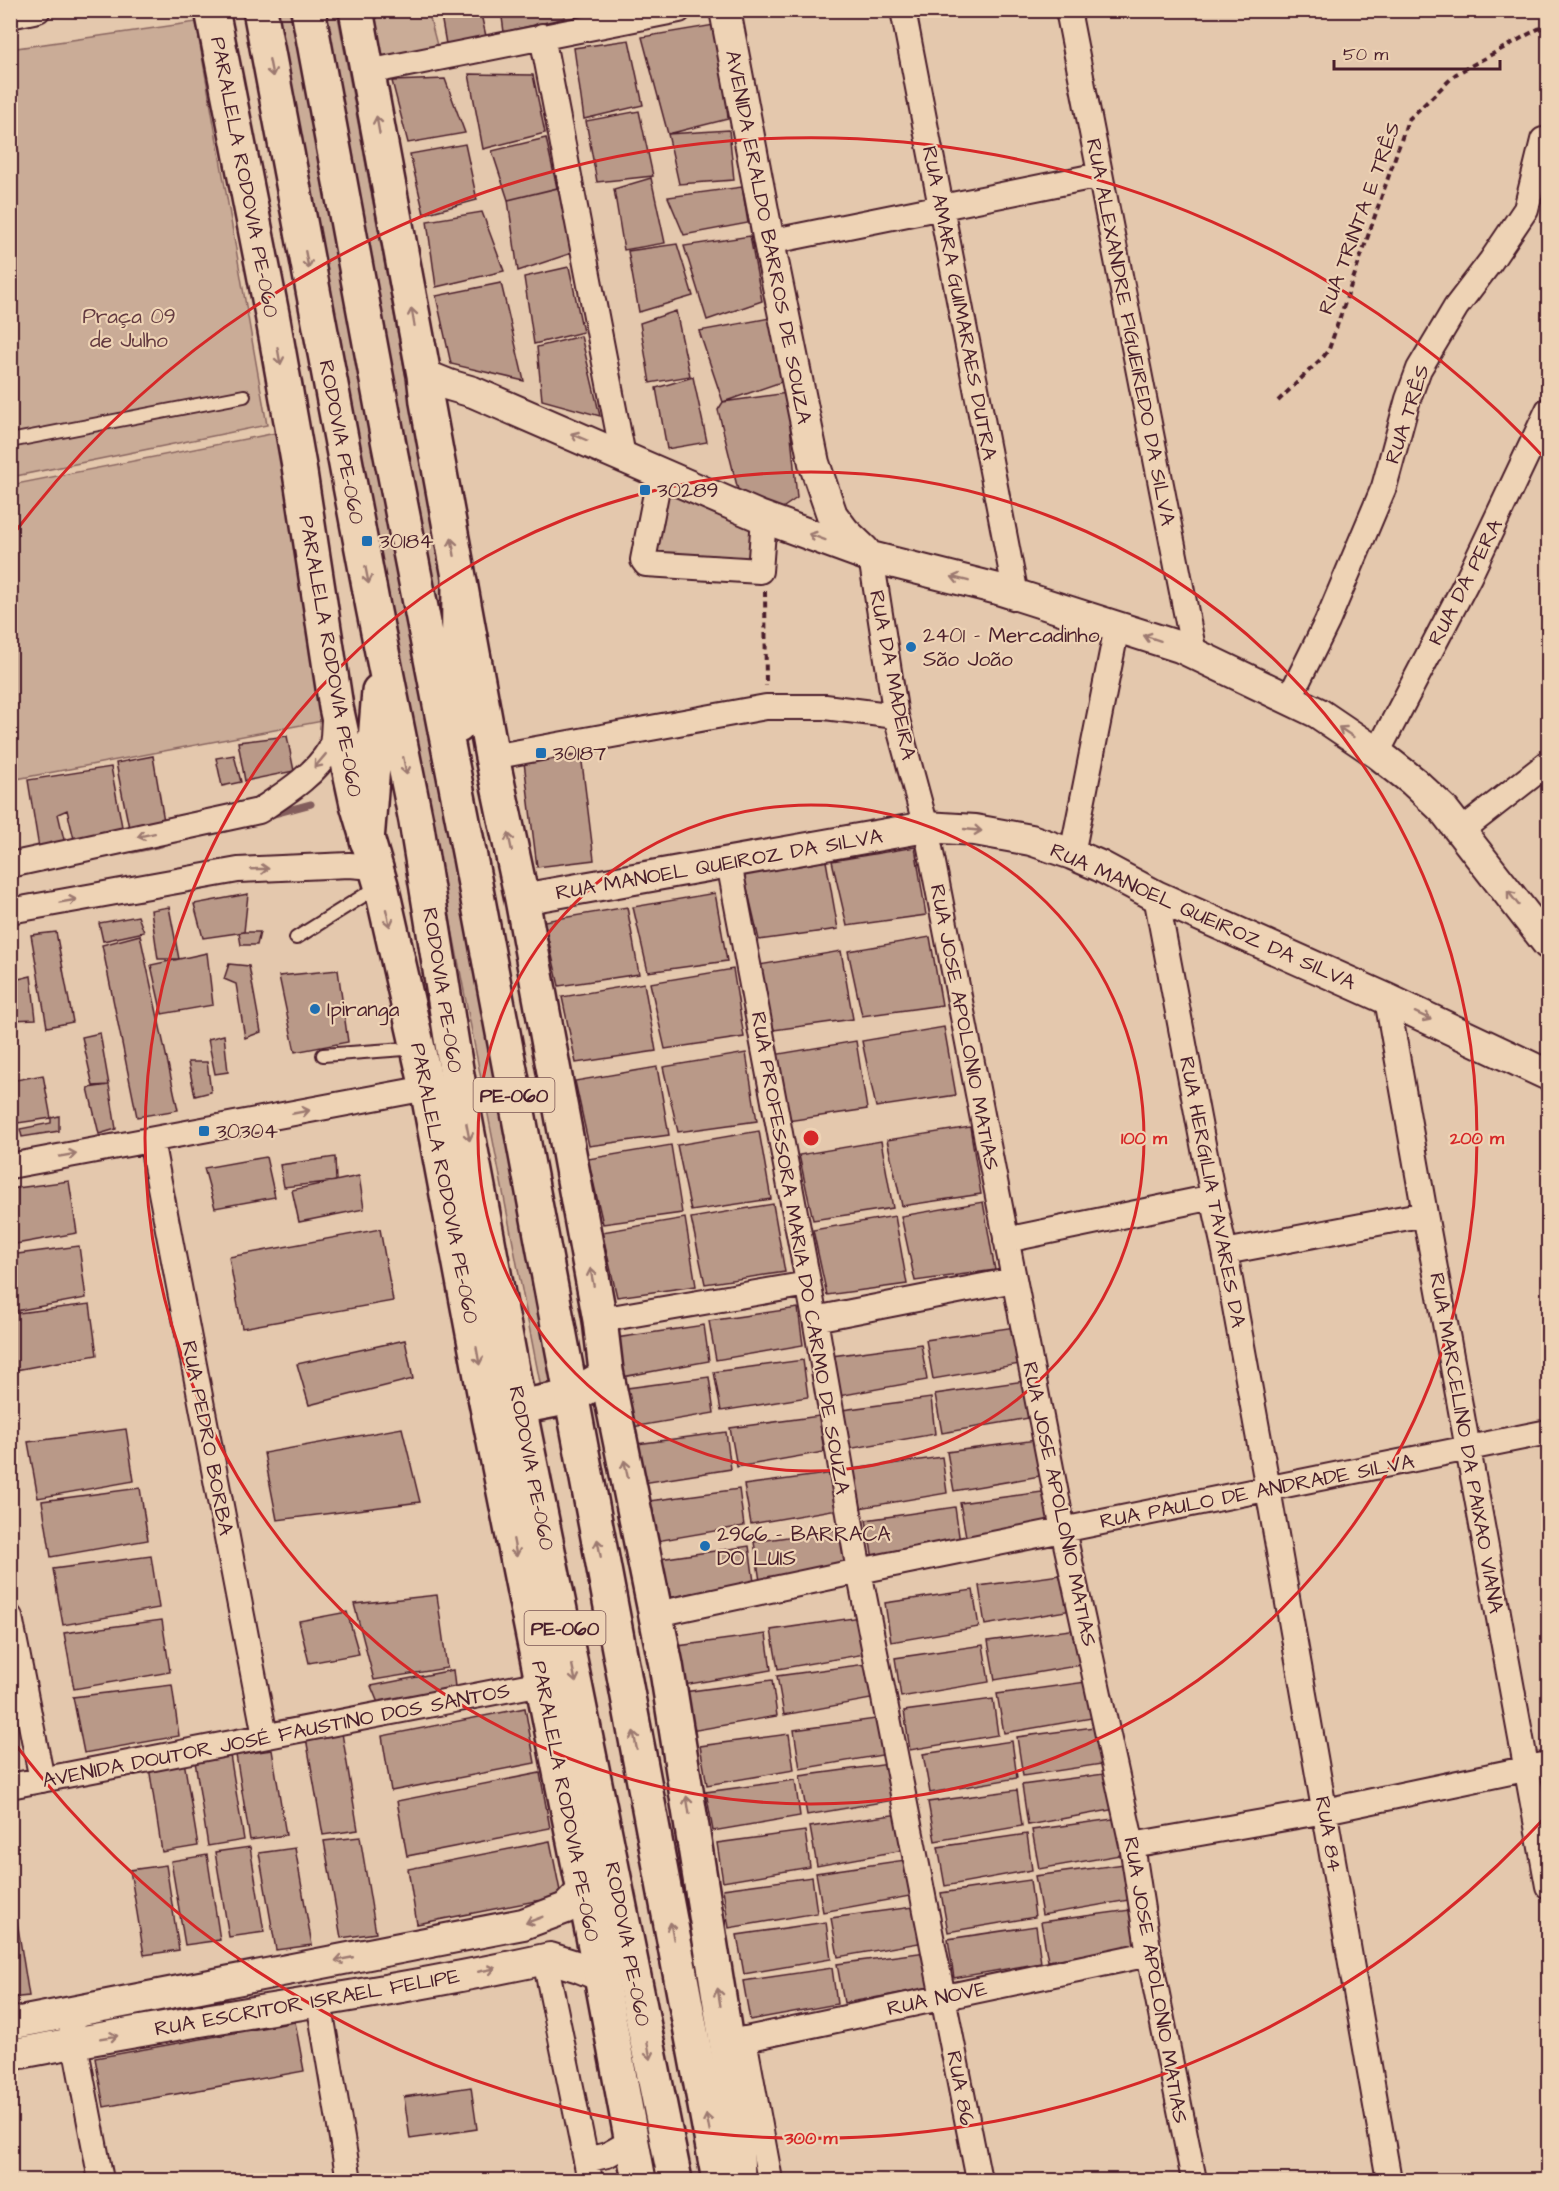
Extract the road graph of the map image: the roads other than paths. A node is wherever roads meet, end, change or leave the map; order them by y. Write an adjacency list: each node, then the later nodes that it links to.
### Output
1 (38, 10): 10 (street)
2 (212, 10): 32 (main road, PARALELA RODOVIA PE-060 / PE-060, one-way to 32)
3 (260, 10): 29 (main road, RODOVIA PE-060 / PE-060, one-way to 29)
4 (308, 10): 37 (main road, PE-060)
5 (356, 10): 12 (main road, PE-060)
6 (679, 10): 11 (street)
7 (725, 10): 16 (street, AVENIDA ERALDO BARROS DE SOUZA)
8 (903, 10): 15 (street, RUA AMARA GUIMARAES DUTRA)
9 (1068, 10): 14 (street, RUA ALEXANDRE FIGUEIREDO DA SILVA)
10 (10, 16)
11 (542, 36): 12 (street); 21 (street)
12 (368, 72): 17 (main road, PE-060, one-way to 12)
13 (1543, 140): 31 (street, RUA TRÊS)
14 (1100, 175): 15 (street); 30 (street, RUA ALEXANDRE FIGUEIREDO DA SILVA)
15 (941, 208): 16 (street); 27 (street, RUA AMARA GUIMARAES DUTRA)
16 (768, 243): 22 (street, AVENIDA ERALDO BARROS DE SOUZA)
17 (424, 375): 21 (street, one-way to 17); 26 (main road, PE-060, one-way to 17)
18 (244, 396): 20 (lane)
19 (1548, 410): 34 (street, RUA DA PERA)
20 (10, 441)
21 (623, 456): 23 (street)
22 (814, 463): 24 (street, AVENIDA ERALDO BARROS DE SOUZA); 25 (street, AVENIDA ERALDO BARROS DE SOUZA)
23 (660, 473): 24 (street); 24 (street)
24 (773, 521): 25 (street, one-way to 24)
25 (872, 557): 27 (street, one-way to 25); 33 (street, RUA DA MADEIRA)
26 (459, 581): 35 (main road, PE-060); 37 (main road)
27 (1016, 595): 28 (street)
28 (1117, 627): 30 (street, one-way to 28); 40 (street)
29 (382, 653): 41 (main road); 67 (main road, RODOVIA PE-060 / PE-060, one-way to 67)
30 (1194, 653): 31 (street)
31 (1289, 699): 34 (street, one-way to 31)
32 (336, 707): 41 (main road, PARALELA RODOVIA PE-060 / PE-060); 43 (street, one-way to 43)
33 (896, 716): 35 (street); 38 (street, RUA DA MADEIRA)
34 (1377, 753): 39 (street)
35 (492, 757): 45 (main road, PE-060, one-way to 35)
36 (1548, 765): 39 (street)
37 (457, 794): 66 (main road, PE-060)
38 (926, 827): 40 (street, RUA MANOEL QUEIROZ DA SILVA, one-way to 40); 42 (street, RUA MANOEL QUEIROZ DA SILVA); 58 (street, RUA JOSE APOLONIO MATIAS)
39 (1461, 831): 48 (street, one-way to 39)
40 (1072, 854): 44 (street, RUA MANOEL QUEIROZ DA SILVA)
41 (374, 864): 46 (street, one-way to 41); 47 (lane); 50 (main road, PARALELA RODOVIA PE-060 / PE-060, one-way to 50)
42 (729, 864): 45 (street, RUA MANOEL QUEIROZ DA SILVA); 61 (street, RUA PROFESSORA MARIA DO CARMO DE SOUZA)
43 (10, 865)
44 (1156, 896): 49 (street, RUA MANOEL QUEIROZ DA SILVA); 56 (street, RUA HERGILIA TAVARES DA)
45 (522, 899): 63 (main road, PE-060, one-way to 45)
46 (10, 911)
47 (296, 938)
48 (1548, 944)
49 (1387, 999): 52 (street, RUA MANOEL QUEIROZ DA SILVA, one-way to 52); 57 (street, RUA MARCELINO DA PAIXAO VIANA)
50 (419, 1048): 51 (lane); 53 (main road, PARALELA RODOVIA PE-060 / PE-060)
51 (323, 1055)
52 (1548, 1075)
53 (427, 1088): 54 (street, one-way to 53); 65 (main road, PARALELA RODOVIA PE-060 / PE-060, one-way to 65)
54 (151, 1140): 55 (street, one-way to 54); 76 (street, RUA PEDRO BORBA)
55 (10, 1166)
56 (1213, 1197): 58 (street); 59 (street, RUA HERGILIA TAVARES DA)
57 (1425, 1214): 59 (street); 69 (street, RUA MARCELINO DA PAIXAO VIANA)
58 (1006, 1240): 60 (street, RUA JOSE APOLONIO MATIAS)
59 (1225, 1252): 70 (street, RUA HERGILIA TAVARES DA)
60 (1014, 1280): 62 (street); 71 (street, RUA JOSE APOLONIO MATIAS)
61 (808, 1284): 62 (street, RUA PROFESSORA MARIA DO CARMO DE SOUZA); 63 (street)
62 (815, 1319): 72 (street, RUA PROFESSORA MARIA DO CARMO DE SOUZA)
63 (600, 1320): 64 (main road, PE-060)
64 (606, 1371): 66 (main road); 73 (main road, PE-060, one-way to 64)
65 (484, 1392): 67 (main road); 75 (main road, PARALELA RODOVIA PE-060 / PE-060, one-way to 75)
66 (571, 1397): 67 (main road); 100 (main road, PE-060, one-way to 66)
67 (519, 1407): 99 (main road, RODOVIA PE-060 / PE-060, one-way to 99)
68 (1548, 1432): 69 (street, RUA PAULO DE ANDRADE SILVA)
69 (1469, 1448): 70 (street, RUA PAULO DE ANDRADE SILVA); 77 (street, RUA MARCELINO DA PAIXAO VIANA)
70 (1268, 1489): 71 (street, RUA PAULO DE ANDRADE SILVA); 80 (street, RUA 84)
71 (1064, 1530): 72 (street, RUA PAULO DE ANDRADE SILVA); 81 (street, RUA JOSE APOLONIO MATIAS)
72 (859, 1571): 73 (street, RUA PAULO DE ANDRADE SILVA); 87 (street, RUA PROFESSORA MARIA DO CARMO DE SOUZA)
73 (657, 1614): 91 (main road, PE-060, one-way to 73)
74 (10, 1617): 78 (street)
75 (542, 1683): 76 (street, AVENIDA DOUTOR JOSÉ FAUSTINO DOS SANTOS); 83 (main road, PARALELA RODOVIA PE-060 / PE-060)
76 (265, 1736): 78 (street, AVENIDA DOUTOR JOSÉ FAUSTINO DOS SANTOS)
77 (1537, 1766): 80 (street); 82 (street, RUA MARCELINO DA PAIXAO VIANA)
78 (42, 1780): 79 (street, AVENIDA DOUTOR JOSÉ FAUSTINO DOS SANTOS)
79 (10, 1786)
80 (1325, 1811): 81 (street); 105 (street, RUA 84)
81 (1132, 1845): 84 (street, RUA JOSE APOLONIO MATIAS)
82 (1548, 1886)
83 (584, 1890): 86 (main road, PARALELA RODOVIA PE-060 / PE-060); 89 (street, RUA ESCRITOR ISRAEL FELIPE, one-way to 89)
84 (1149, 1954): 87 (street, RUA NOVE); 104 (street, RUA JOSE APOLONIO MATIAS)
85 (545, 1960): 86 (street, RUA ESCRITOR ISRAEL FELIPE); 88 (street, RUA ESCRITOR ISRAEL FELIPE, one-way to 85); 95 (street)
86 (601, 1976): 94 (main road, PARALELA RODOVIA PE-060 / PE-060)
87 (943, 1996): 91 (street, RUA NOVE); 103 (street, RUA 86)
88 (319, 2002): 92 (street, RUA ESCRITOR ISRAEL FELIPE, one-way to 88); 97 (street)
89 (69, 2013): 90 (street, RUA ESCRITOR ISRAEL FELIPE); 92 (street)
90 (10, 2024)
91 (736, 2041): 101 (main road, PE-060); 102 (street)
92 (75, 2042): 93 (street, RUA ESCRITOR ISRAEL FELIPE); 96 (street)
93 (10, 2055)
94 (632, 2141): 95 (street); 98 (main road, PARALELA RODOVIA PE-060 / PE-060)
95 (588, 2170)
96 (101, 2181)
97 (349, 2181)
98 (639, 2181)
99 (675, 2181)
100 (719, 2181)
101 (738, 2181)
102 (770, 2181)
103 (979, 2181)
104 (1194, 2181)
105 (1389, 2181)

